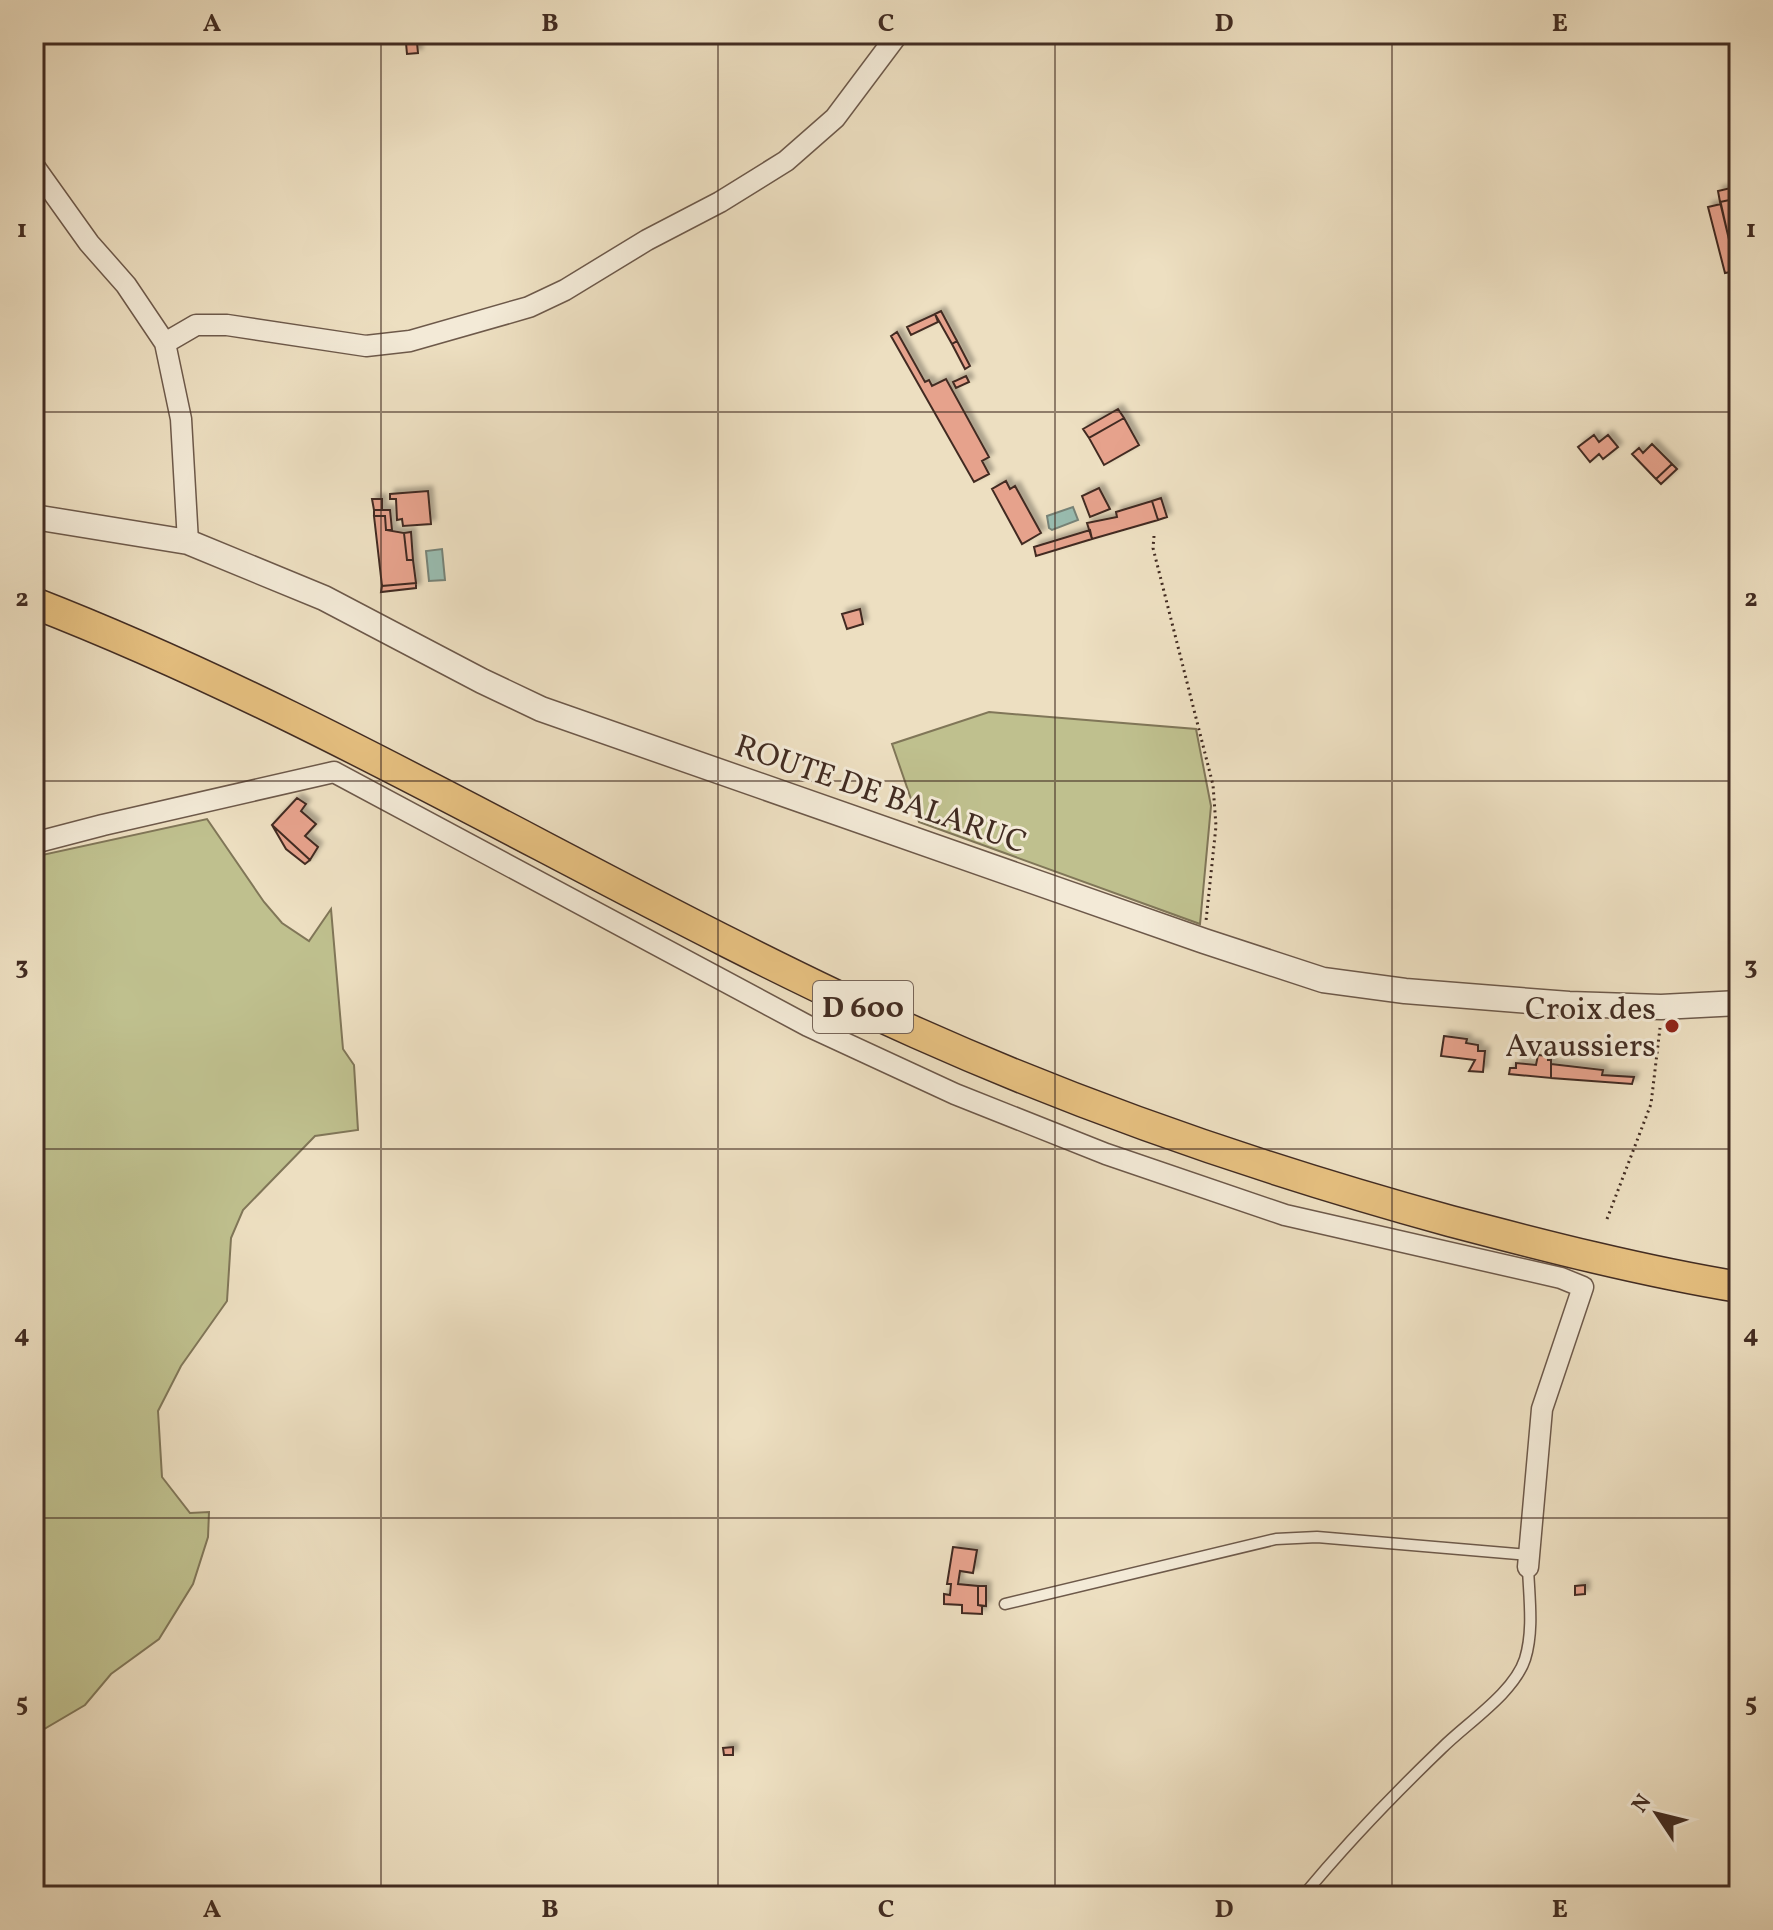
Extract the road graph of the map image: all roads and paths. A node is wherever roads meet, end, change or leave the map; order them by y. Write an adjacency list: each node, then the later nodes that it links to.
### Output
1 (898, 34): 3 (street)
2 (34, 166): 3 (street)
3 (165, 343): 6 (street)
4 (34, 517): 6 (street, ROUTE DE BALARUC)
5 (1154, 536): 9 (path)
6 (188, 542): 9 (street, ROUTE DE BALARUC)
7 (34, 603): 13 (main road, D 600)
8 (34, 843): 14 (street)
9 (1204, 941): 11 (street, ROUTE DE BALARUC)
10 (1739, 1003): 11 (street, ROUTE DE BALARUC)
11 (1661, 1007): 12 (path)
12 (1607, 1219)
13 (1739, 1287)
14 (1528, 1561): 15 (lane); 16 (lane)
15 (1005, 1604)
16 (1303, 1896)

